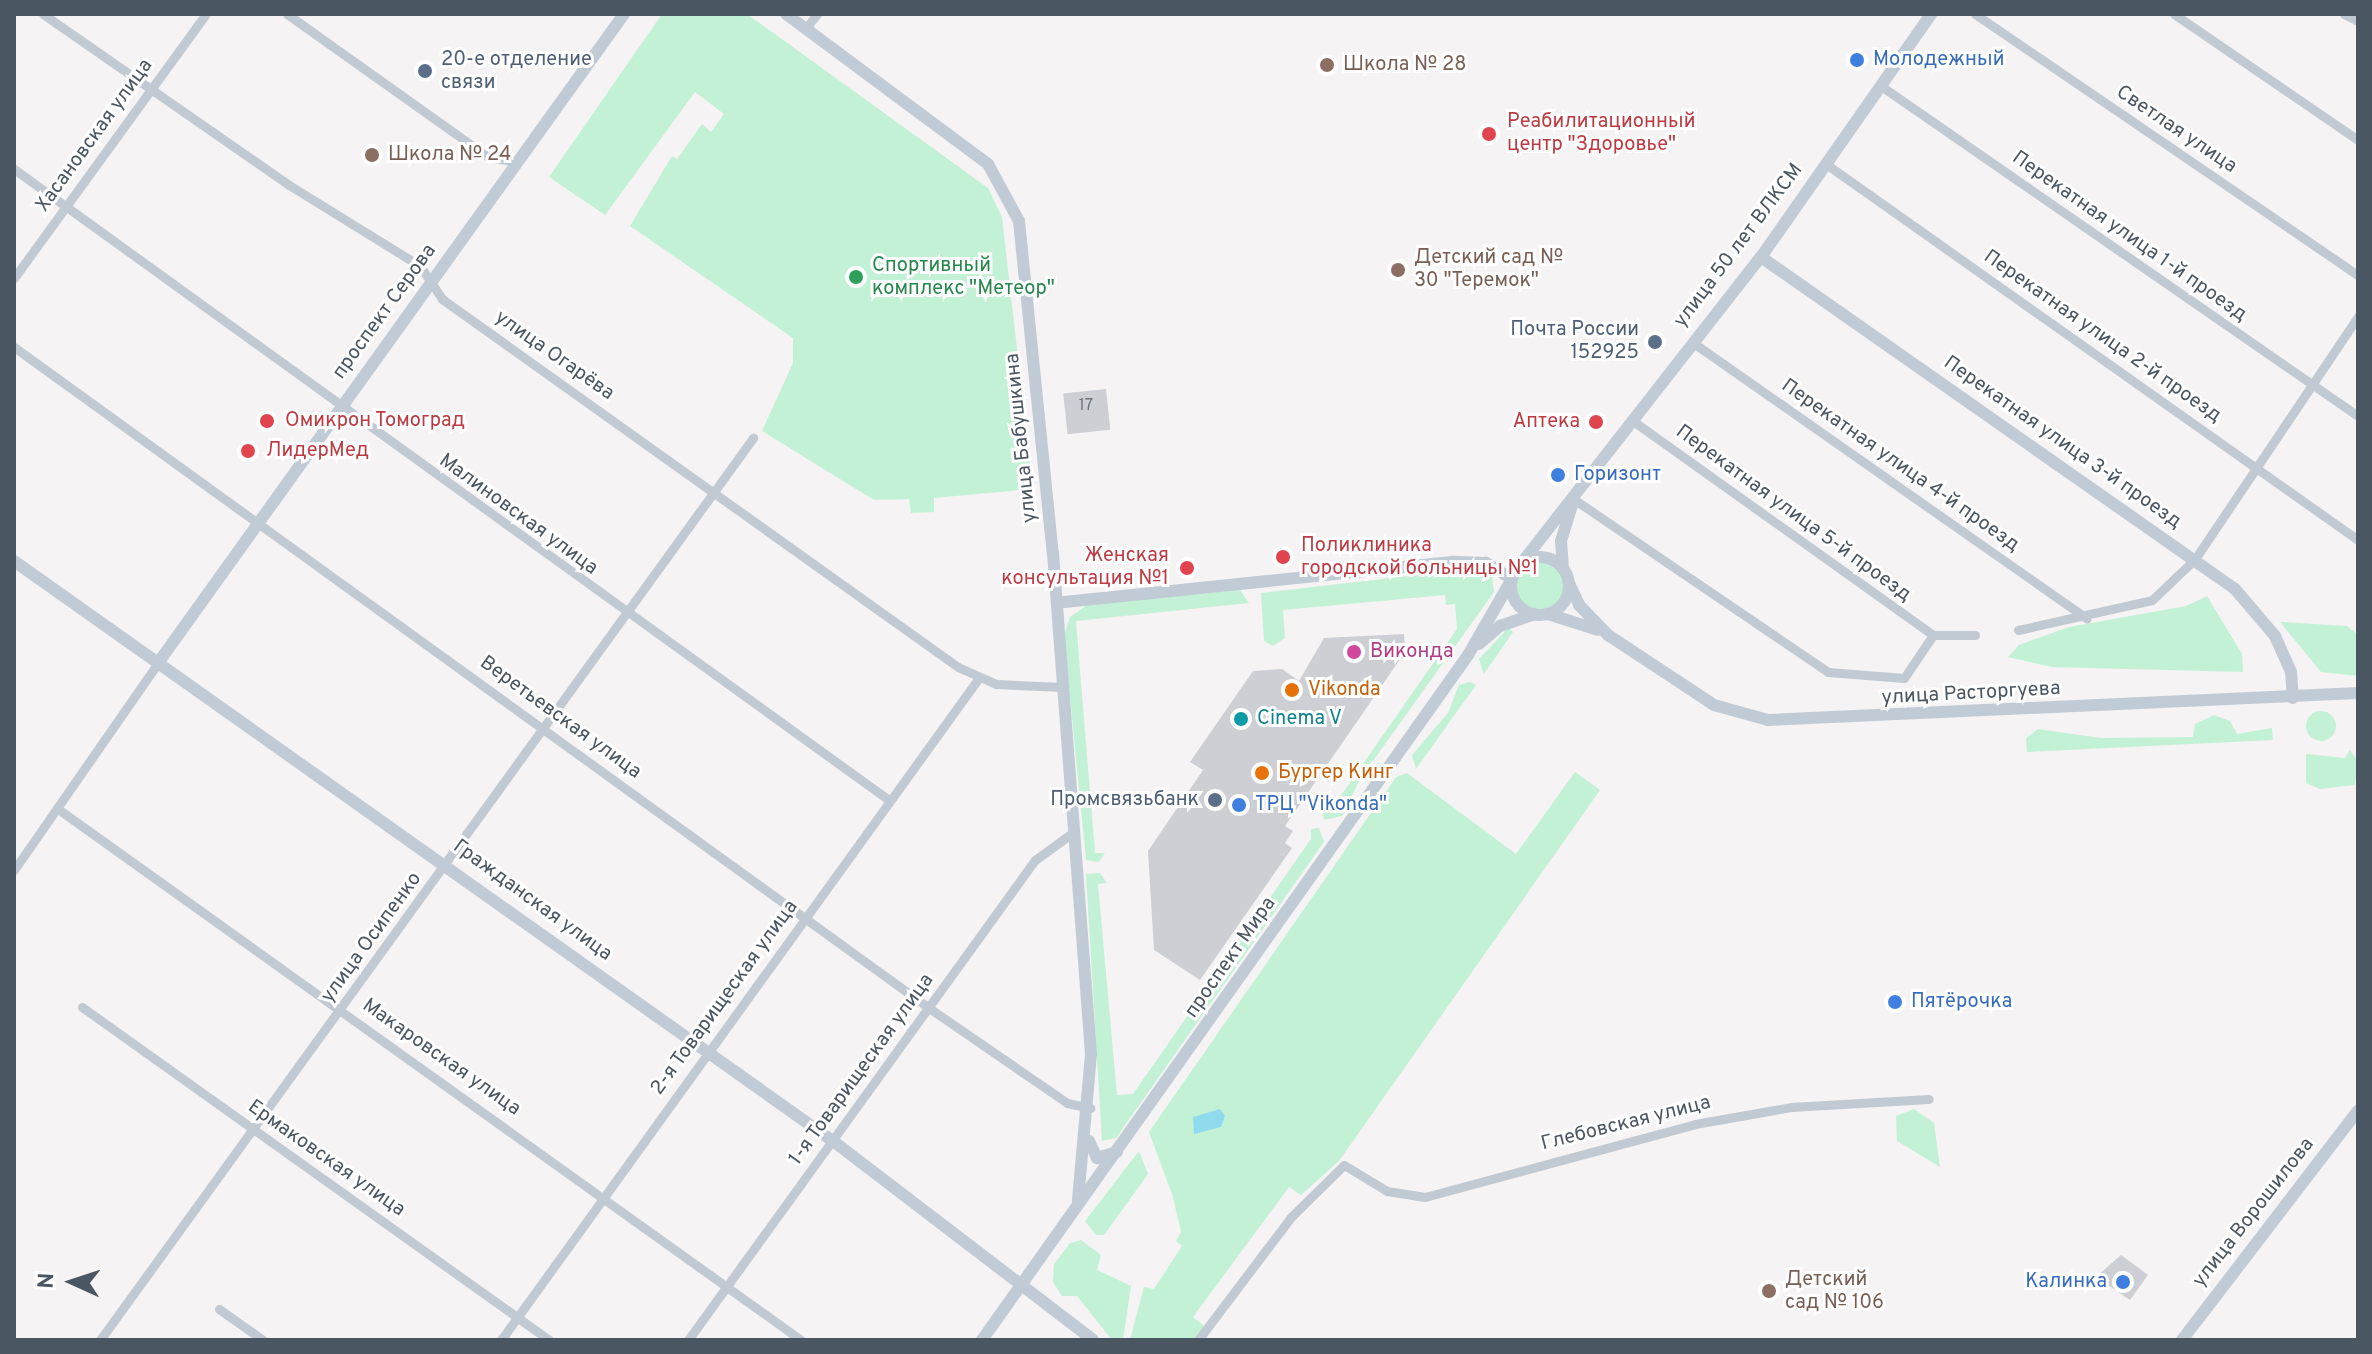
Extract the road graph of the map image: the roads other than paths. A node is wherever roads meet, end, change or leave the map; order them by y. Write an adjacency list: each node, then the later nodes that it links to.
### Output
1 (43, 14): 14 (street, улица Огарёва)
2 (206, 14): 14 (street, Хасановская улица)
3 (287, 14): 16 (street)
4 (624, 14): 16 (main road, проспект Серова)
5 (786, 14): 12 (main road, улица Бабушкина)
6 (817, 14): 12 (street)
7 (1931, 14): 13 (main road, улица 50 лет ВЛКСМ)
8 (1975, 14): 21 (street, Светлая улица)
9 (2174, 14): 15 (street)
10 (2344, 14): 11 (street)
11 (2358, 21)
12 (806, 28): 43 (main road, улица Бабушкина)
13 (1881, 86): 17 (main road, улица 50 лет ВЛКСМ); 27 (street, Перекатная улица 1-й проезд)
14 (149, 90): 19 (street, Хасановская улица); 23 (street, улица Огарёва)
15 (2358, 140)
16 (518, 162): 23 (main road, проспект Серова)
17 (1826, 164): 20 (main road, улица 50 лет ВЛКСМ); 32 (street, Перекатная улица 2-й проезд)
18 (14, 169): 19 (street, Малиновская улица)
19 (67, 206): 22 (street, Хасановская улица); 28 (street, Малиновская улица)
20 (1761, 257): 25 (main road, улица 50 лет ВЛКСМ); 37 (main road, Перекатная улица 3-й проезд)
21 (2358, 275)
22 (14, 278)
23 (432, 282): 28 (main road, проспект Серова); 33 (street, улица Огарёва)
24 (2358, 316): 27 (street)
25 (1692, 342): 30 (main road, улица 50 лет ВЛКСМ); 47 (street, Перекатная улица 4-й проезд)
26 (14, 347): 35 (street, Веретьевская улица)
27 (2312, 387): 29 (street, Перекатная улица 1-й проезд); 32 (street)
28 (341, 408): 35 (main road, проспект Серова); 46 (street, Малиновская улица)
29 (2358, 416)
30 (1633, 421): 34 (main road, улица 50 лет ВЛКСМ); 50 (street, Перекатная улица 5-й проезд)
31 (753, 438): 33 (street, улица Осипенко)
32 (2257, 468): 36 (street, Перекатная улица 2-й проезд); 37 (street)
33 (718, 491): 46 (street, улица Осипенко); 54 (street, улица Огарёва)
34 (1575, 500): 39 (main road, улица 50 лет ВЛКСМ); 40 (main road, улица 50 лет ВЛКСМ); 50 (street)
35 (257, 524): 53 (main road, проспект Серова); 58 (street, Веретьевская улица)
36 (2358, 540)
37 (2195, 559): 47 (street); 57 (main road, Перекатная улица 3-й проезд)
38 (14, 561): 53 (main road, Гражданская улица)
39 (1520, 565): 40 (main road); 41 (main road, улица 50 лет ВЛКСМ)
40 (1563, 569): 42 (main road, улица 50 лет ВЛКСМ)
41 (1512, 579): 43 (main road); 44 (main road); 52 (main road, проспект Мира)
42 (1568, 581): 45 (main road); 49 (main road, улица Расторгуева)
43 (1057, 603): 55 (main road, улица Бабушкина)
44 (1534, 614): 45 (main road); 52 (main road, проспект Мира)
45 (1548, 614): 49 (main road, улица Расторгуева)
46 (628, 615): 58 (street, улица Осипенко); 59 (street, Малиновская улица)
47 (2087, 619): 48 (street)
48 (2018, 630)
49 (1608, 635): 57 (main road, улица Расторгуева)
50 (1933, 635): 51 (street)
51 (1975, 635)
52 (1468, 655): 75 (main road, проспект Мира)
53 (158, 663): 60 (street, проспект Серова); 62 (main road, Гражданская улица)
54 (978, 679): 55 (street); 59 (street, 2-я Товарищеская улица)
55 (1063, 687): 61 (main road, улица Бабушкина)
56 (2358, 693): 57 (main road, улица Расторгуева)
57 (2293, 698)
58 (546, 730): 62 (street, улица Осипенко); 64 (street, Веретьевская улица)
59 (889, 800): 64 (street, 2-я Товарищеская улица)
60 (58, 809): 63 (street, проспект Серова); 67 (street, Макаровская улица)
61 (1075, 831): 66 (street, 1-я Товарищеская улица); 70 (main road, улица Бабушкина)
62 (447, 865): 67 (street, улица Осипенко); 68 (main road, Гражданская улица)
63 (14, 870)
64 (804, 919): 66 (street, Веретьевская улица); 68 (street, 2-я Товарищеская улица)
65 (82, 1007): 73 (street, Ермаковская улица)
66 (929, 1008): 70 (street, Веретьевская улица); 74 (street, 1-я Товарищеская улица)
67 (341, 1011): 73 (street, улица Осипенко); 76 (street, Макаровская улица)
68 (708, 1051): 74 (main road, Гражданская улица); 76 (street, 2-я Товарищеская улица)
69 (1929, 1099): 90 (street, Глебовская улица)
70 (1090, 1108): 72 (main road, улица Бабушкина)
71 (2358, 1111): 91 (main road, улица Ворошилова)
72 (1088, 1128): 75 (main road); 77 (main road, улица Бабушкина)
73 (253, 1130): 81 (street, Ермаковская улица); 82 (street, улица Осипенко)
74 (833, 1141): 78 (main road, Гражданская улица); 79 (street, 1-я Товарищеская улица)
75 (1120, 1151): 77 (main road, проспект Мира)
76 (606, 1197): 79 (street, Макаровская улица); 81 (street, 2-я Товарищеская улица)
77 (1076, 1207): 78 (main road, проспект Мира)
78 (1022, 1280): 88 (main road, проспект Мира); 89 (main road)
79 (727, 1287): 86 (street, 1-я Товарищеская улица); 87 (street, Макаровская улица)
80 (219, 1309): 83 (street)
81 (518, 1317): 84 (street, 2-я Товарищеская улица); 85 (street, Ермаковская улица)
82 (100, 1340)
83 (263, 1340)
84 (501, 1340)
85 (549, 1340)
86 (688, 1340)
87 (801, 1340)
88 (982, 1340)
89 (1093, 1340)
90 (1198, 1340)
91 (2182, 1340)

